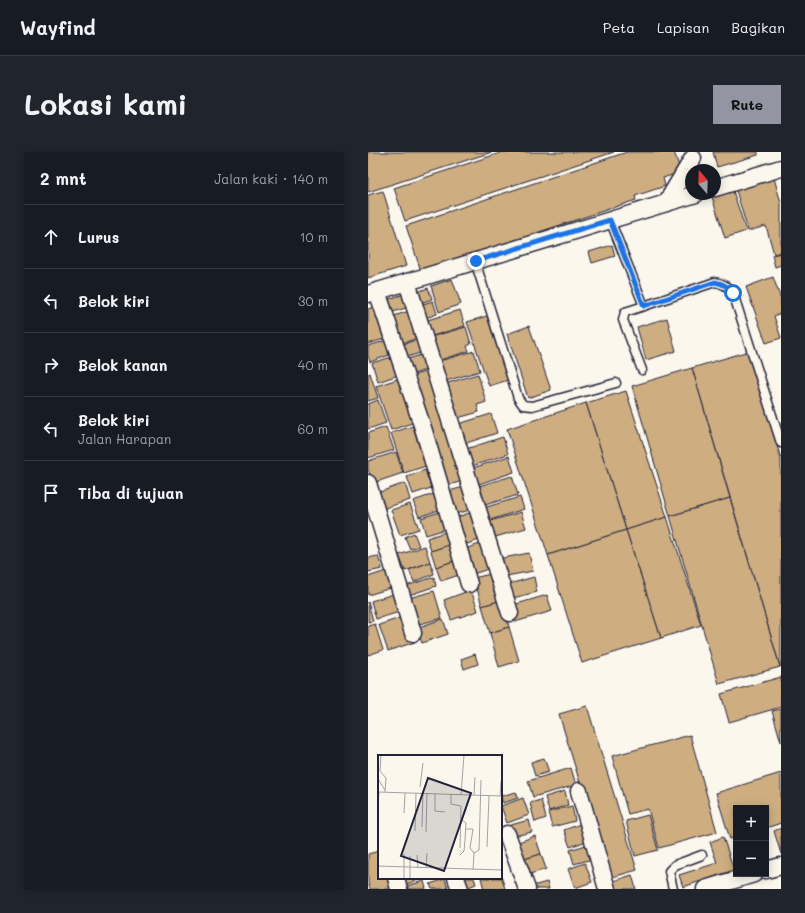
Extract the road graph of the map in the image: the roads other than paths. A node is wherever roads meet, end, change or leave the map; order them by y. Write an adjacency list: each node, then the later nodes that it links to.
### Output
1 (693, 160): 5 (street)
2 (781, 168): 3 (street)
3 (721, 186)
4 (685, 197): 5 (street)
5 (666, 203): 6 (street)
6 (610, 220): 7 (street); 10 (lane)
7 (476, 261): 8 (street); 12 (lane)
8 (407, 282): 9 (street); 16 (street)
9 (373, 293): 15 (street)
10 (644, 306): 11 (lane); 13 (lane)
11 (642, 370)
12 (616, 383)
13 (781, 443)
14 (368, 482): 17 (street)
15 (469, 584)
16 (510, 613)
17 (413, 633)
18 (579, 792): 29 (street)
19 (507, 834): 28 (street)
20 (702, 855): 30 (lane)
21 (781, 866): 22 (street)
22 (769, 869)
23 (744, 877): 31 (street)
24 (396, 879): 26 (street)
25 (456, 879): 27 (street)
26 (399, 889)
27 (460, 889)
28 (527, 889)
29 (607, 889)
30 (673, 889)
31 (705, 889)

